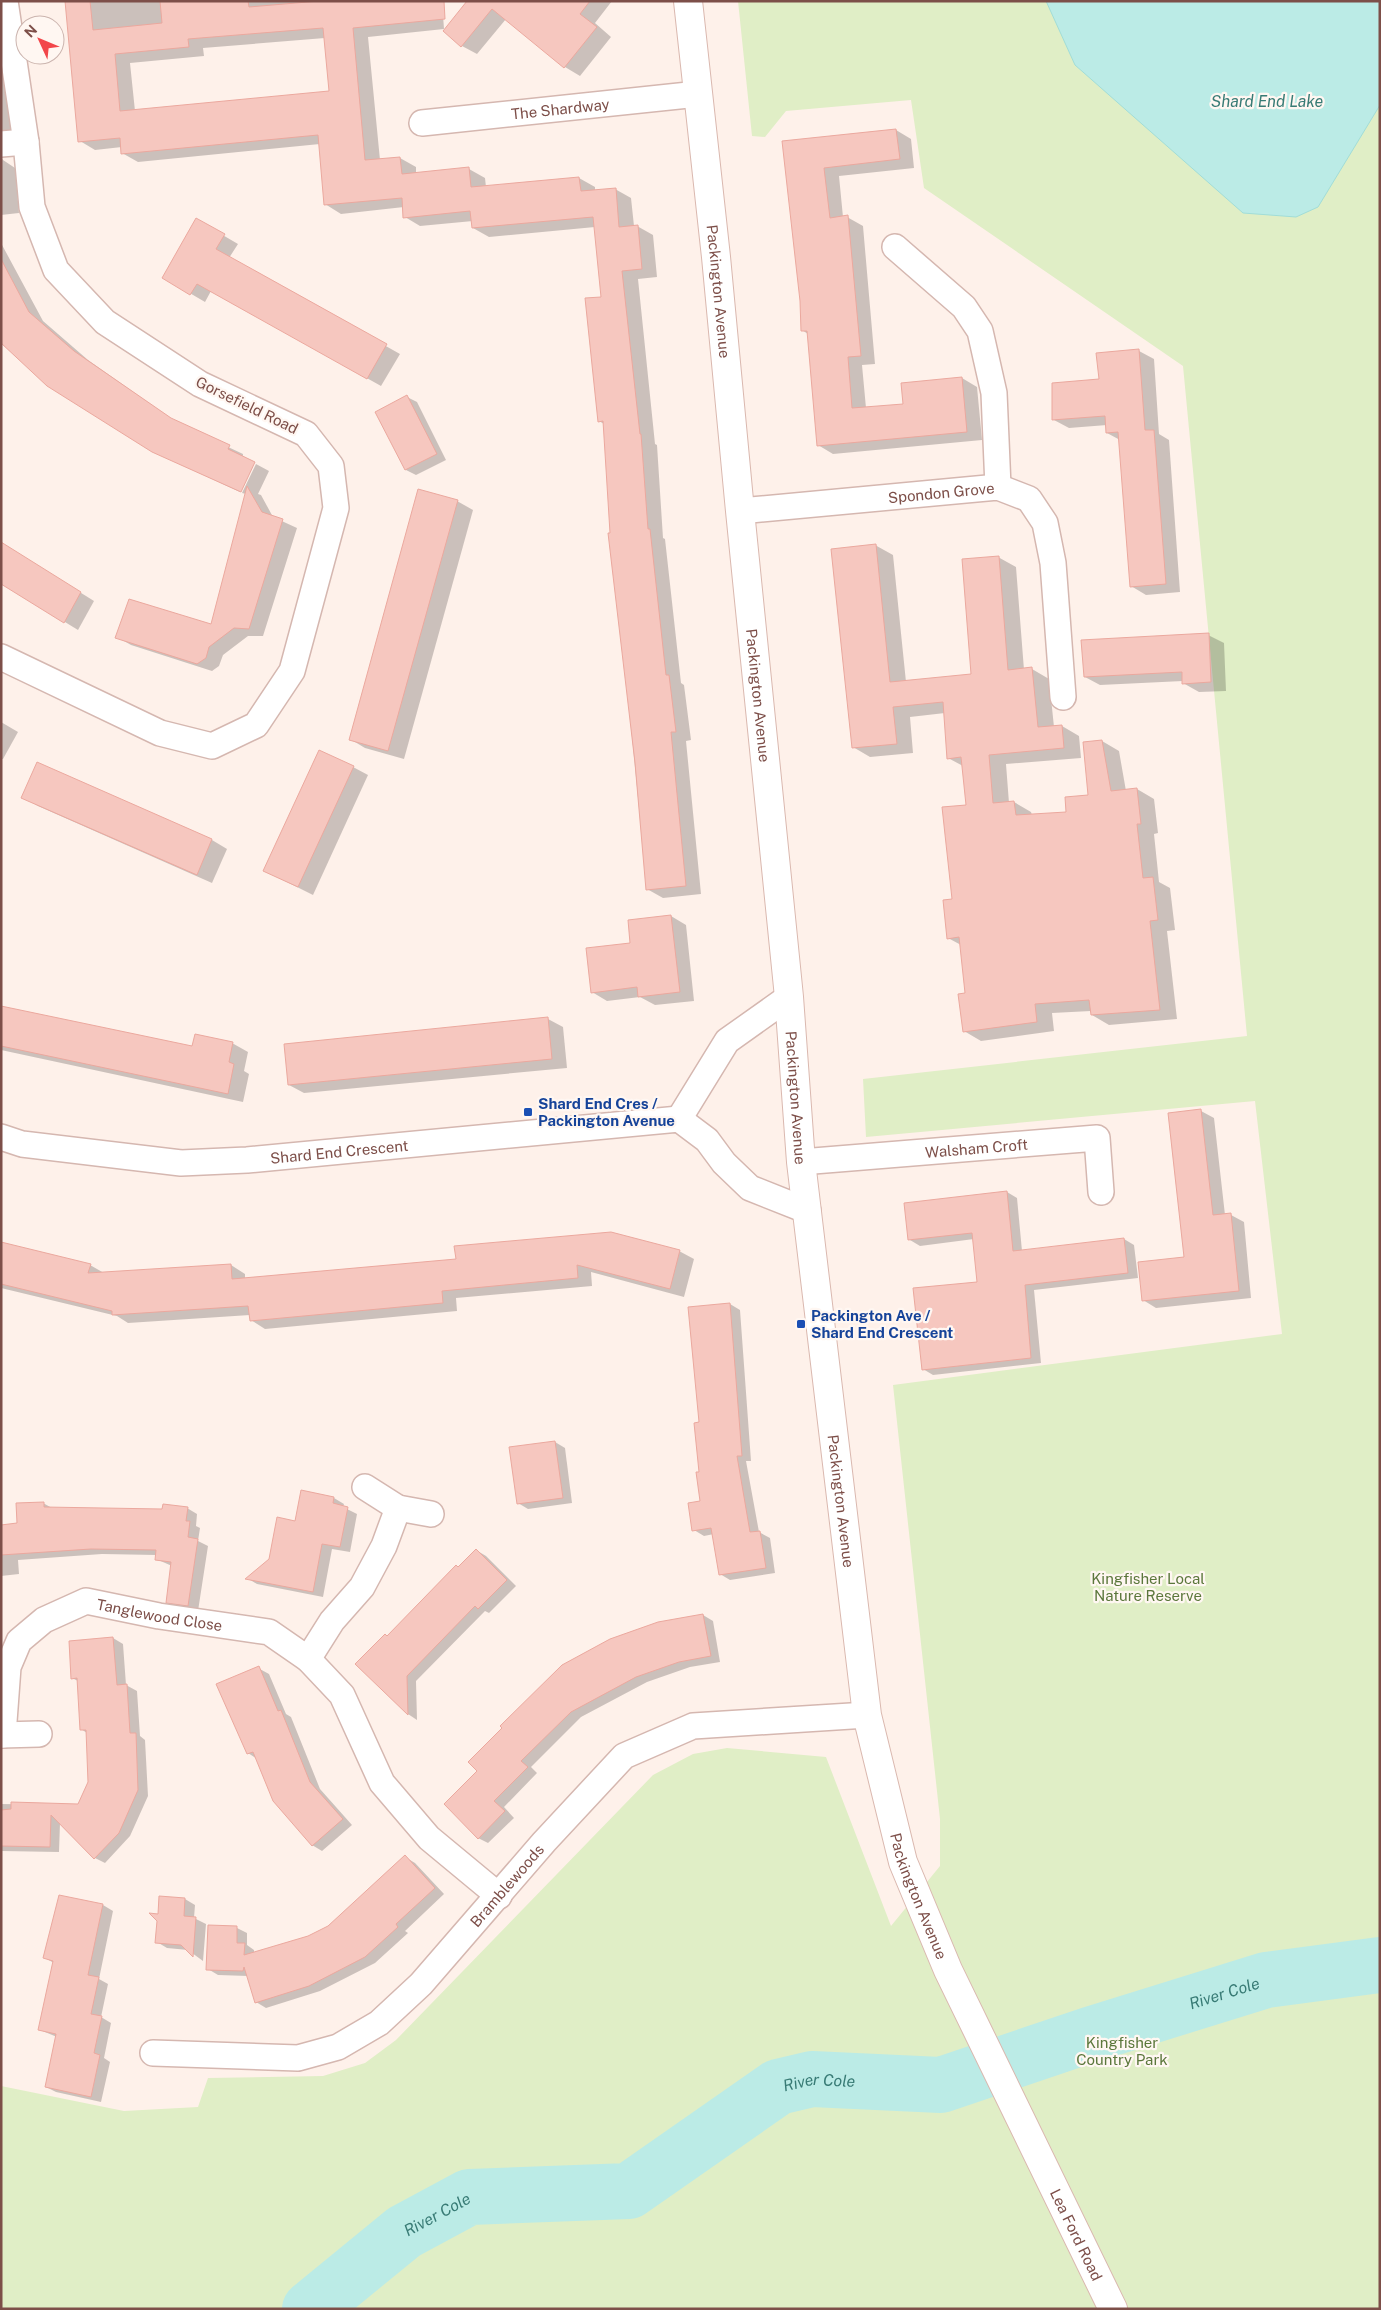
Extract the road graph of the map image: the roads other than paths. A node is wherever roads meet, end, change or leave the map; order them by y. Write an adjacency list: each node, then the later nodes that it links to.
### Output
1 (5, 1): 5 (street, Gorsefield Road)
2 (688, 1): 3 (street, Packington Avenue)
3 (698, 94): 4 (street, The Shardway); 8 (street, Packington Avenue)
4 (422, 123)
5 (13, 143): 9 (street, Gorsefield Road)
6 (895, 247): 7 (street)
7 (998, 487): 8 (street, Spondon Grove); 10 (street, Spondon Grove)
8 (740, 511): 11 (street, Packington Avenue)
9 (1, 657)
10 (1062, 697)
11 (789, 997): 12 (street); 14 (street, Packington Avenue)
12 (679, 1119): 13 (street, Shard End Crescent); 16 (street)
13 (1, 1137)
14 (802, 1162): 15 (street, Walsham Croft); 16 (street, Packington Avenue)
15 (1101, 1192)
16 (808, 1211): 21 (street, Packington Avenue)
17 (365, 1487): 18 (street)
18 (398, 1508): 19 (street); 20 (street)
19 (431, 1514)
20 (308, 1659): 23 (street, Tanglewood Close); 24 (street, Tanglewood Close)
21 (868, 1715): 24 (street, Bramblewoods); 26 (street, Packington Avenue)
22 (39, 1734): 23 (street, Tanglewood Close)
23 (2, 1735)
24 (499, 1896): 25 (street, Bramblewoods)
25 (153, 2053)
26 (1042, 2162): 27 (street, Lea Ford Road)
27 (1113, 2309)

